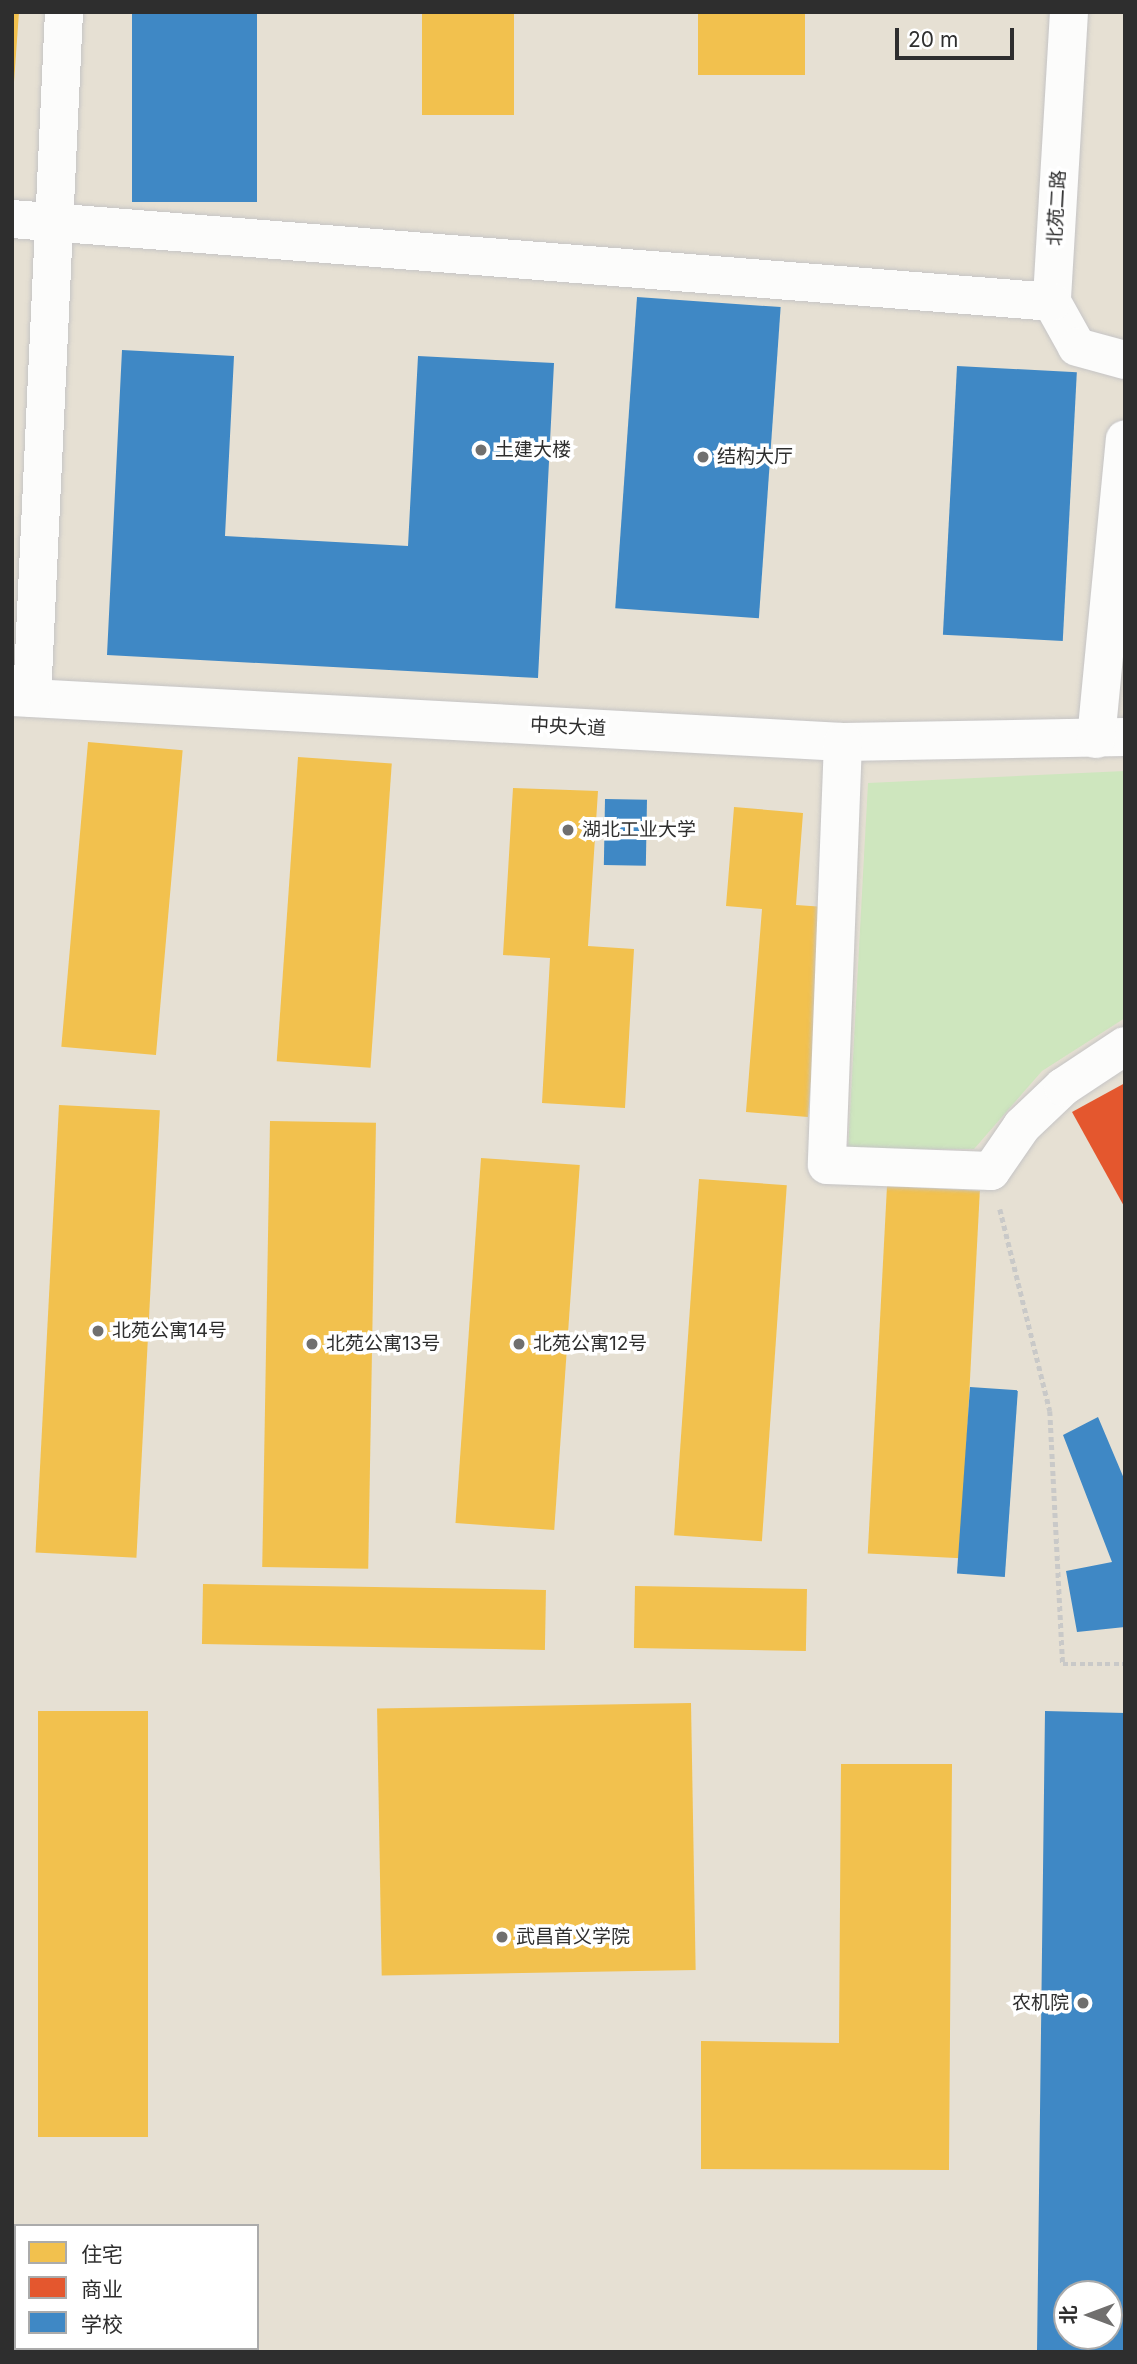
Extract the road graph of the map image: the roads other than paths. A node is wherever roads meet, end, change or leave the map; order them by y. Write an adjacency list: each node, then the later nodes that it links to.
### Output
1 (64, 12): 4 (street)
2 (1069, 12): 5 (street, 北苑二路)
3 (12, 219): 4 (street)
4 (51, 222): 5 (street); 8 (street)
5 (1052, 302): 6 (street)
6 (1125, 360)
7 (1125, 439): 9 (street)
8 (22, 698): 10 (street, 中央大道)
9 (1111, 738): 10 (street, 中央大道)
10 (843, 742): 11 (street)
11 (1125, 1046)

